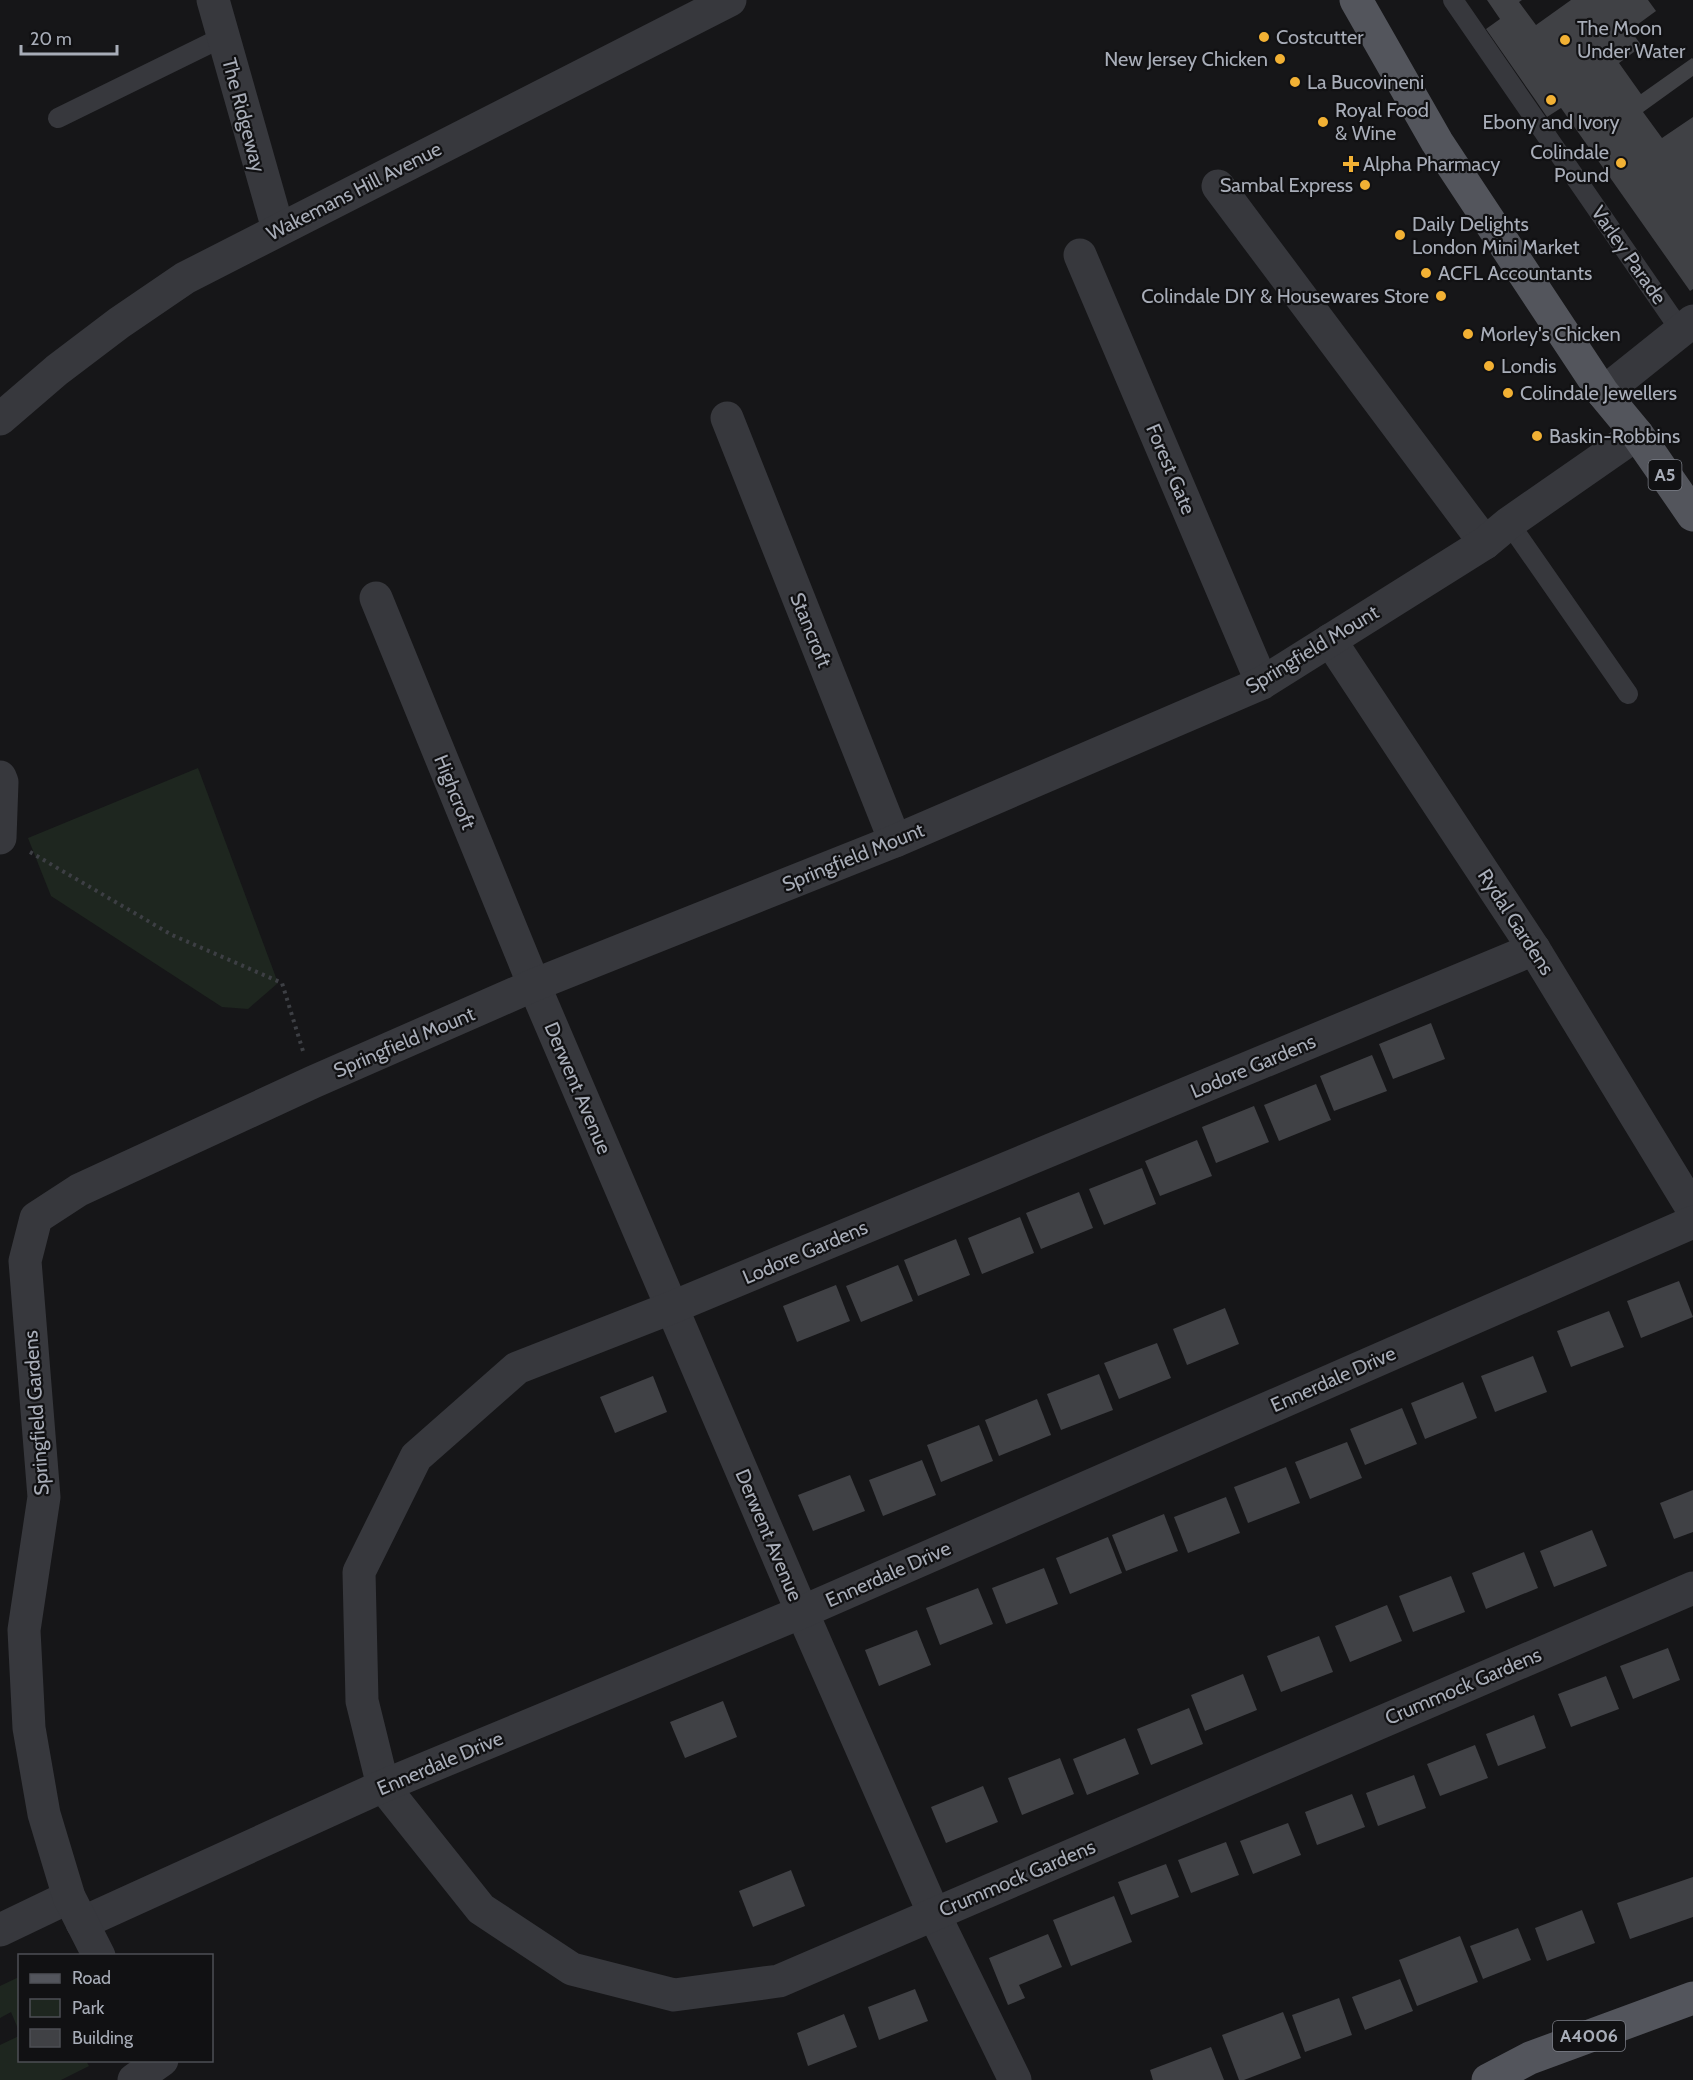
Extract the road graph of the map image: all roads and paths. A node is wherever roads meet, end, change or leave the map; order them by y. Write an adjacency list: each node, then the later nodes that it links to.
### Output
1 (213, 0): 5 (street, The Ridgeway)
2 (730, 0): 8 (street, Wakemans Hill Avenue)
3 (1356, 0): 11 (main road, A5)
4 (1453, 0): 10 (lane, Varley Parade)
5 (223, 37): 6 (lane); 8 (street, The Ridgeway)
6 (58, 118)
7 (1218, 186): 16 (street)
8 (278, 229): 13 (street, Wakemans Hill Avenue)
9 (1080, 255): 19 (street, Forest Gate)
10 (1687, 326): 11 (street)
11 (1603, 393): 14 (main road, A5)
12 (727, 418): 23 (street, Stancroft)
13 (0, 419)
14 (1637, 434): 15 (main road, A5); 16 (street, Springfield Mount)
15 (1693, 515)
16 (1497, 533): 18 (street, Springfield Mount); 20 (lane)
17 (376, 598): 25 (street, Highcroft)
18 (1330, 640): 19 (street, Springfield Mount); 24 (street, Rydal Gardens)
19 (1262, 683): 23 (street, Springfield Mount)
20 (1628, 694)
21 (0, 777): 22 (street)
22 (0, 837): 26 (path)
23 (895, 841): 25 (street, Springfield Mount)
24 (1534, 949): 27 (street, Rydal Gardens); 30 (street, Lodore Gardens)
25 (534, 986): 26 (street, Springfield Mount); 30 (street, Derwent Avenue)
26 (313, 1082): 28 (street, Springfield Mount)
27 (1693, 1210)
28 (36, 1218): 34 (street, Springfield Gardens)
29 (1693, 1221): 32 (street, Ennerdale Drive)
30 (673, 1307): 32 (street, Derwent Avenue); 33 (street, Lodore Gardens)
31 (1693, 1588): 35 (street, Crummock Gardens)
32 (802, 1612): 33 (street, Ennerdale Drive); 35 (street, Derwent Avenue)
33 (383, 1786): 34 (street, Ennerdale Drive); 35 (street, Crummock Gardens)
34 (76, 1910): 36 (street, Ennerdale Drive); 37 (street, Springfield Gardens)
35 (934, 1914): 43 (street, Derwent Avenue)
36 (0, 1930)
37 (98, 1954)
38 (1693, 1998): 44 (main road, A4006)
39 (161, 2062): 41 (street)
40 (164, 2062): 42 (street)
41 (134, 2080)
42 (179, 2080)
43 (1015, 2080)
44 (1488, 2080)

